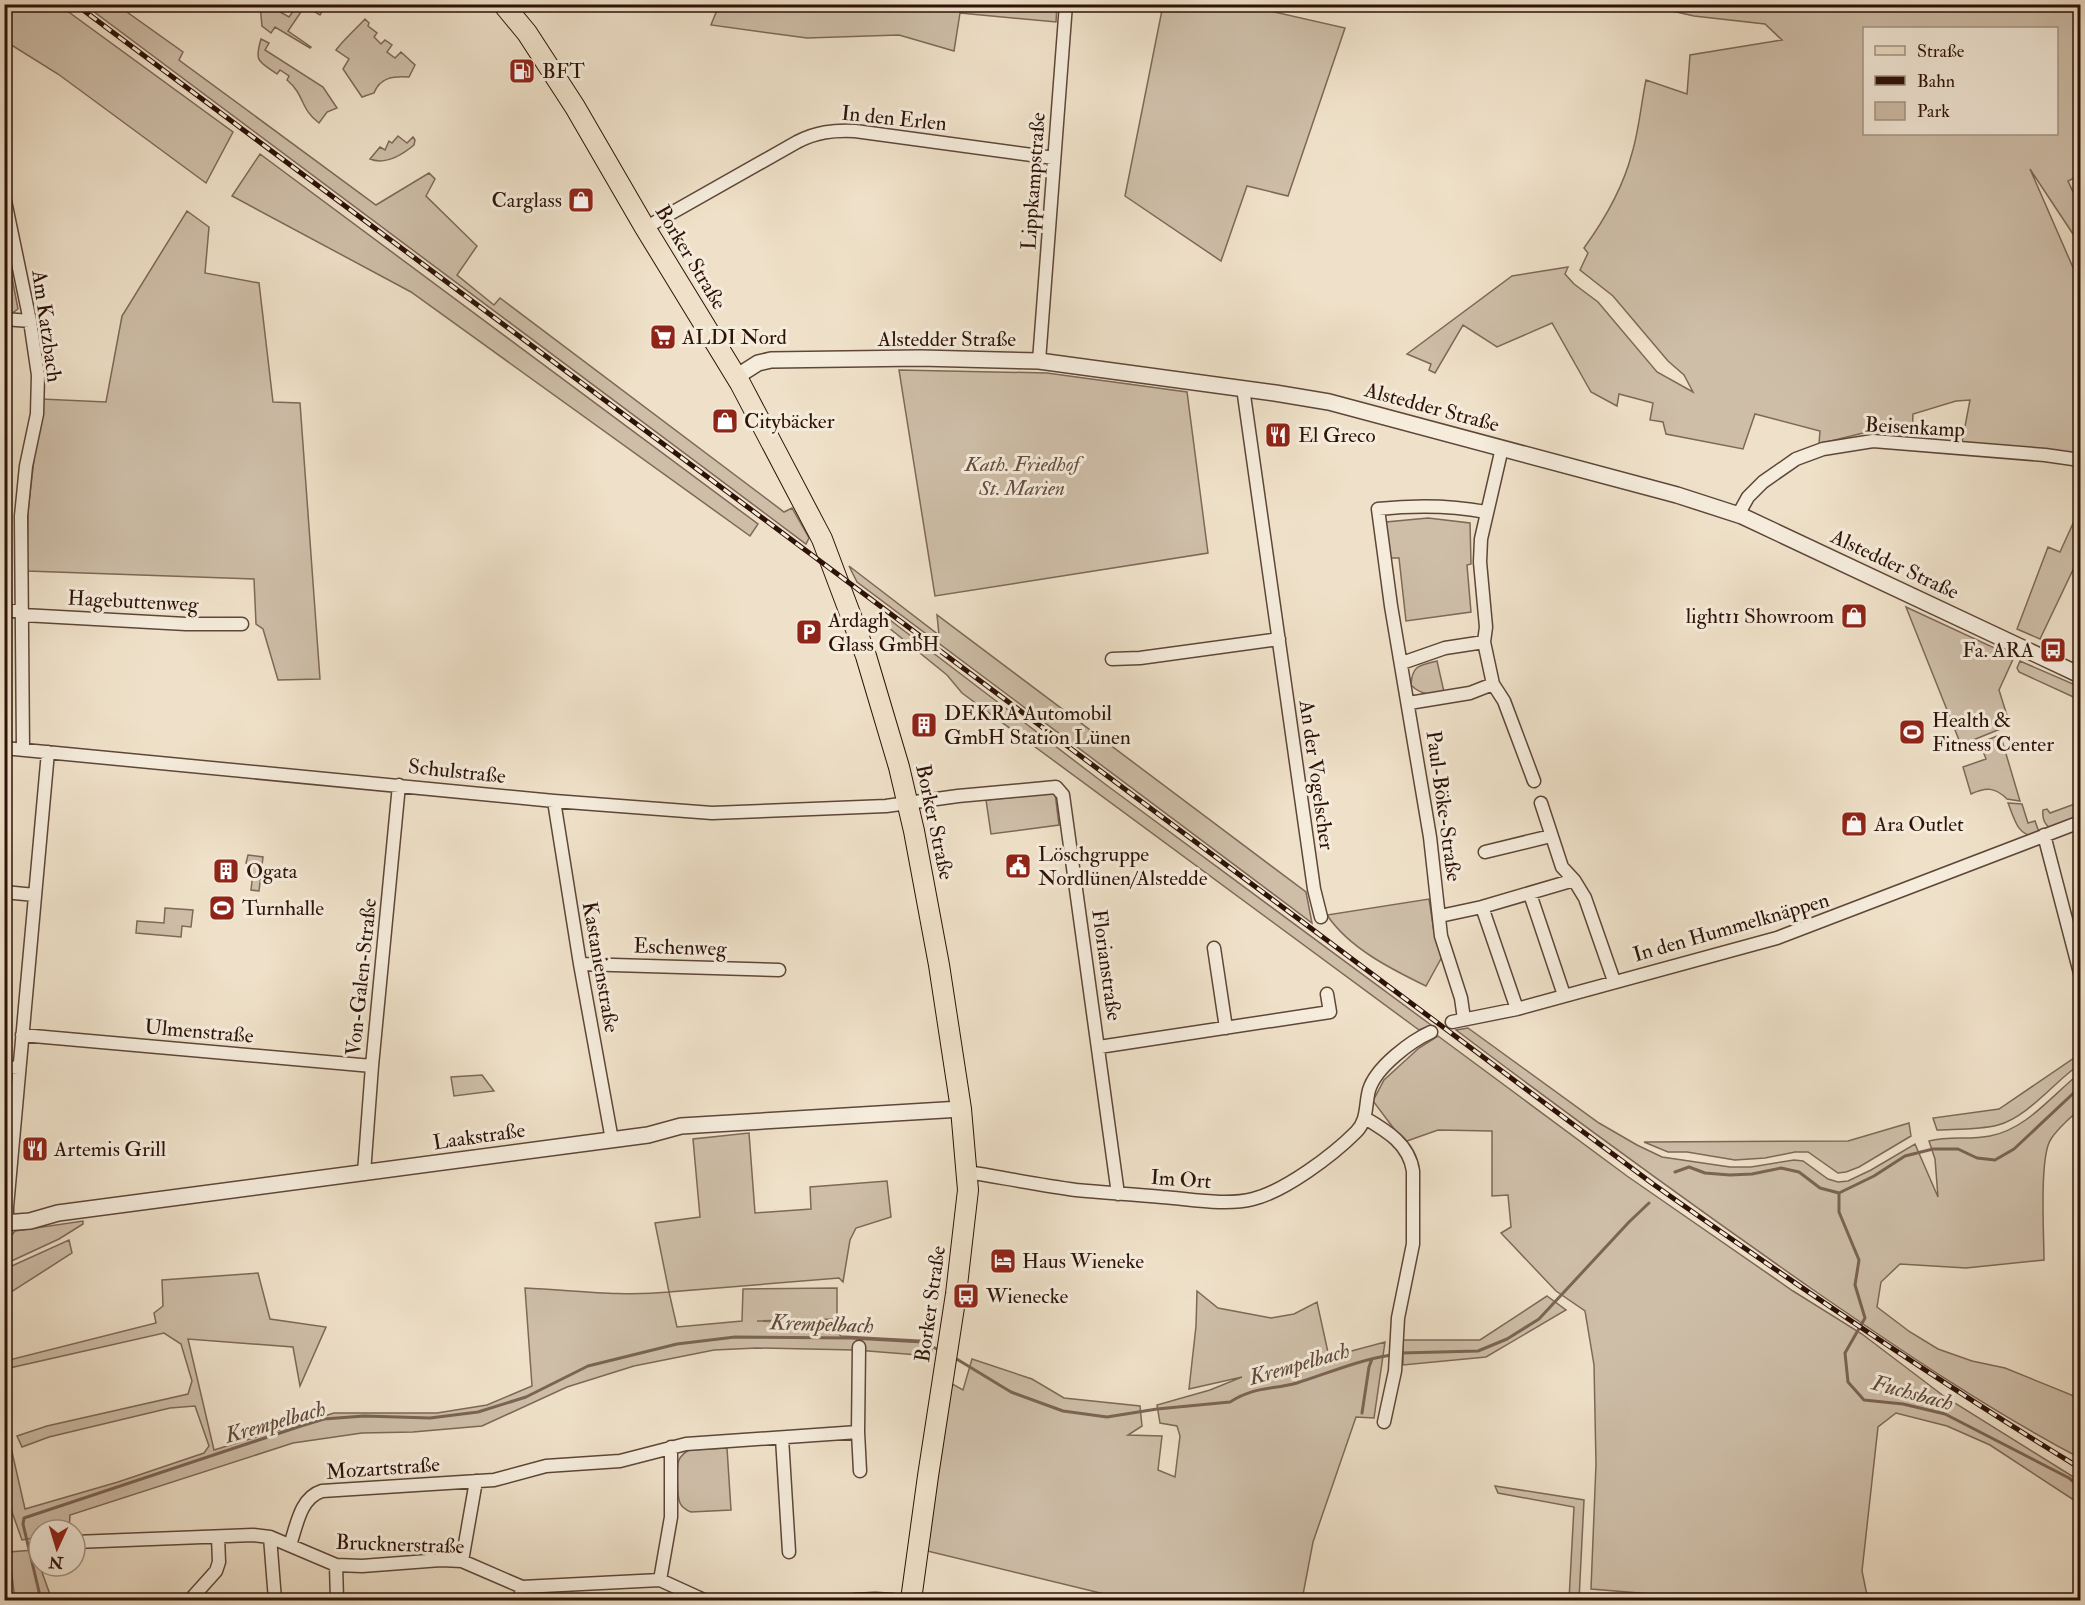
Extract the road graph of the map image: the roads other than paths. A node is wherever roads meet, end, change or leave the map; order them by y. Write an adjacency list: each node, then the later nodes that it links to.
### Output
1 (502, 4): 5 (main road, Borker Straße)
2 (1066, 4): 3 (street, Lippkampstraße)
3 (1054, 158): 5 (street, In den Erlen); 8 (street, Lippkampstraße)
4 (4, 196): 7 (street, Am Katzbach)
5 (645, 228): 9 (main road, Borker Straße)
6 (4, 319): 7 (street)
7 (30, 321): 16 (street, Am Katzbach)
8 (1039, 361): 9 (street, Alstedder Straße); 10 (street, Alstedder Straße)
9 (736, 377): 32 (main road, Borker Straße)
10 (1244, 388): 11 (street, Alstedder Straße); 18 (street, An der Vogelscher)
11 (1502, 448): 13 (street); 14 (street, Alstedder Straße)
12 (2080, 460): 14 (street, Beisenkamp)
13 (1486, 512): 19 (street); 21 (street, Paul-Böke-Straße)
14 (1738, 515): 22 (street, Alstedder Straße)
15 (4, 612): 16 (street, Hagebuttenweg)
16 (22, 612): 17 (street, Hagebuttenweg); 26 (street, Am Katzbach)
17 (242, 624)
18 (1279, 639): 20 (street); 43 (street, An der Vogelscher)
19 (1484, 642): 21 (street); 23 (street)
20 (1112, 659)
21 (1402, 663): 24 (street, Paul-Böke-Straße)
22 (2080, 675)
23 (1493, 684): 24 (street, Paul-Böke-Straße); 28 (street)
24 (1409, 703): 42 (street, Paul-Böke-Straße)
25 (4, 748): 26 (street, Schulstraße)
26 (23, 750): 27 (street, Schulstraße)
27 (48, 752): 29 (street, Schulstraße); 40 (street)
28 (1534, 781)
29 (399, 785): 30 (street, Schulstraße); 57 (street, Von-Galen-Straße)
30 (554, 801): 32 (street, Schulstraße); 45 (street, Kastanienstraße)
31 (1541, 802): 35 (street)
32 (907, 803): 56 (street, Florianstraße); 60 (main road, Borker Straße)
33 (2080, 822): 34 (street, In den Hummelknäppen)
34 (2044, 835): 47 (street); 48 (street, In den Hummelknäppen)
35 (1551, 837): 36 (street, Paul-Böke-Straße); 37 (street)
36 (1485, 852)
37 (1574, 880): 39 (street, Paul-Böke-Straße); 48 (street)
38 (4, 892): 40 (street)
39 (1530, 894): 41 (street, Paul-Böke-Straße); 50 (street)
40 (35, 895): 55 (street)
41 (1482, 907): 42 (street, Paul-Böke-Straße); 51 (street)
42 (1440, 916): 52 (street, Paul-Böke-Straße)
43 (1321, 917)
44 (1214, 948): 53 (street)
45 (580, 964): 46 (street, Eschenweg); 62 (street, Kastanienstraße)
46 (779, 970)
47 (2080, 973)
48 (1614, 981): 50 (street, In den Hummelknäppen)
49 (1327, 994): 53 (street)
50 (1564, 995): 51 (street, In den Hummelknäppen)
51 (1517, 1009): 52 (street, In den Hummelknäppen)
52 (1458, 1020)
53 (1226, 1028): 56 (street)
54 (1431, 1032): 61 (street)
55 (22, 1035): 57 (street, Ulmenstraße); 59 (street)
56 (1099, 1047): 65 (street, Florianstraße)
57 (372, 1066): 64 (street, Von-Galen-Straße)
58 (4, 1067): 59 (street)
59 (19, 1068): 66 (street)
60 (961, 1109): 62 (street, Laakstraße); 63 (main road, Borker Straße)
61 (1365, 1118): 65 (street, Im Ort); 68 (street)
62 (612, 1140): 64 (street, Laakstraße)
63 (968, 1172): 65 (street, Im Ort); 90 (main road, Borker Straße)
64 (364, 1173): 66 (street, Laakstraße)
65 (1118, 1194)
66 (6, 1223)
67 (859, 1347): 69 (street)
68 (1384, 1422)
69 (858, 1432): 70 (street, Mozartstraße); 72 (street)
70 (782, 1438): 71 (street, Mozartstraße); 78 (street)
71 (671, 1447): 73 (street, Mozartstraße); 81 (street)
72 (860, 1472)
73 (476, 1481): 77 (street, Mozartstraße); 79 (street)
74 (218, 1537): 75 (street, Brucknerstraße); 76 (street, Brucknerstraße); 83 (street)
75 (270, 1537): 77 (street, Brucknerstraße); 84 (street)
76 (87, 1542)
77 (290, 1545): 80 (street, Brucknerstraße)
78 (789, 1551)
79 (462, 1561): 80 (street, Brucknerstraße); 82 (street, Brucknerstraße)
80 (336, 1565): 85 (street)
81 (660, 1580): 82 (street, Brucknerstraße); 87 (street, Brucknerstraße)
82 (522, 1587): 86 (street)
83 (190, 1600)
84 (275, 1600)
85 (337, 1600)
86 (520, 1600)
87 (704, 1600)
88 (854, 1600): 89 (street)
89 (894, 1600)
90 (912, 1600)

